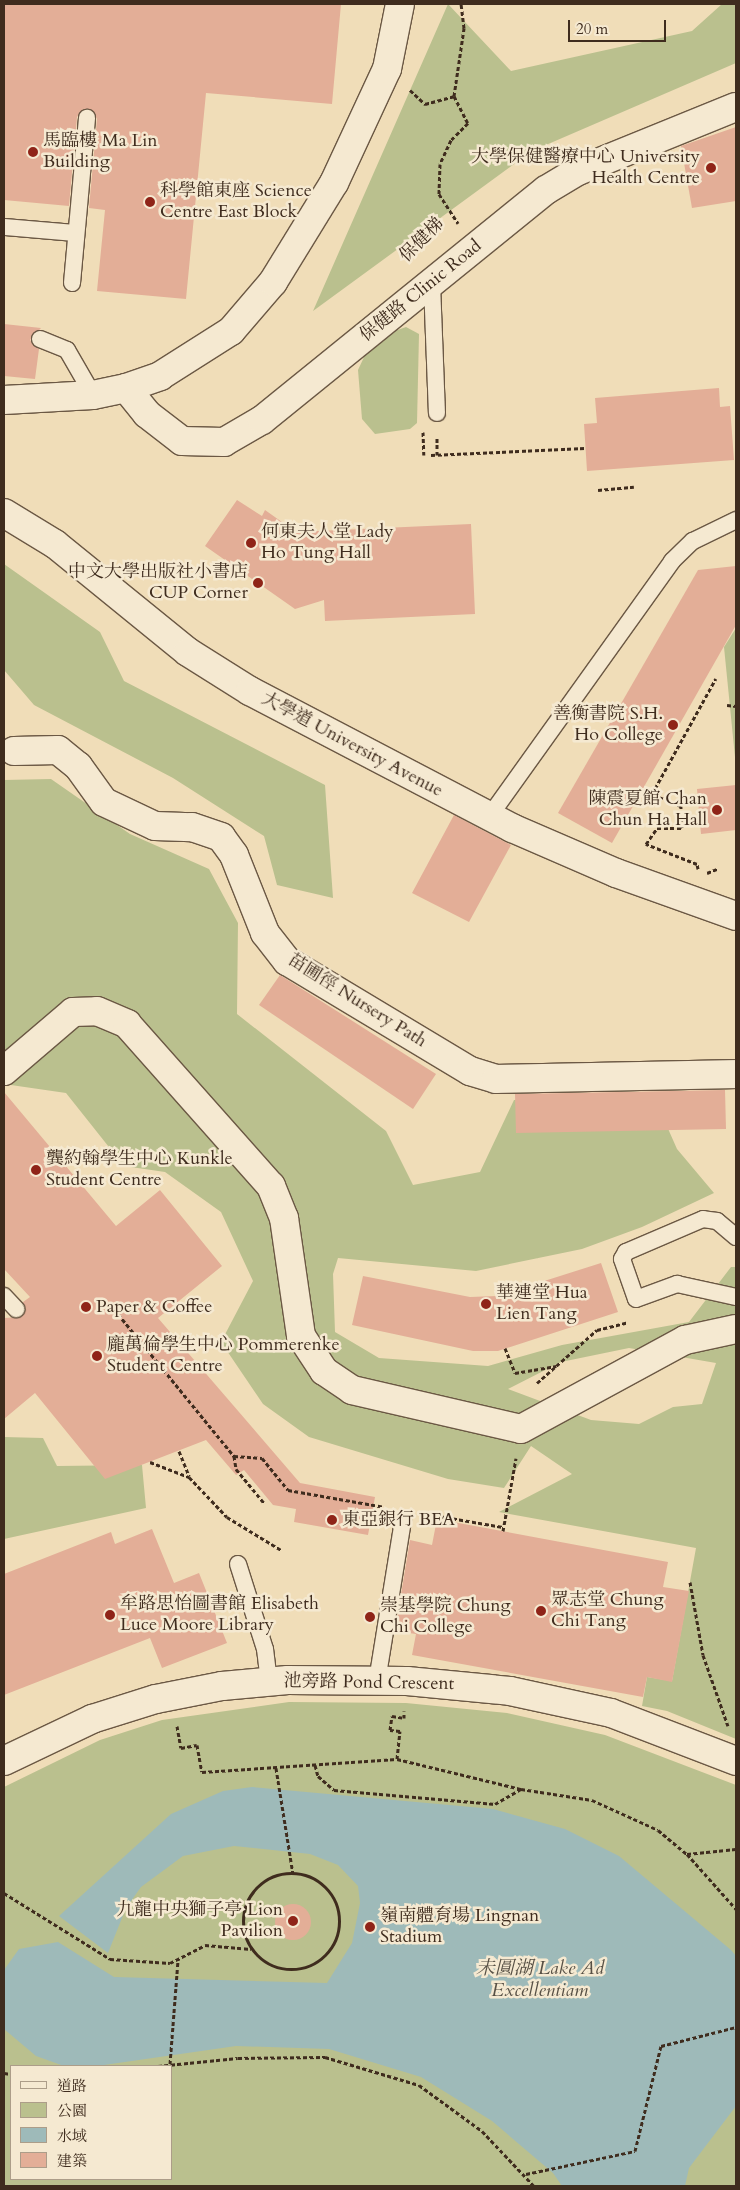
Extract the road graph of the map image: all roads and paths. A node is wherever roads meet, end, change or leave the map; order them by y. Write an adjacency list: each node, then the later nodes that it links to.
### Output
1 (400, 4): 3 (street)
2 (461, 4): 4 (path)
3 (387, 69): 4 (path); 13 (street)
4 (454, 96): 8 (path, 保健梯)
5 (736, 107): 11 (street, 保健路 Clinic Road)
6 (87, 118): 9 (lane)
7 (4, 227): 9 (lane)
8 (452, 230)
9 (76, 233): 10 (lane)
10 (72, 283)
11 (432, 284): 13 (street, 保健路 Clinic Road); 16 (lane)
12 (40, 339): 14 (lane)
13 (126, 388): 14 (street)
14 (94, 395): 15 (street)
15 (4, 400)
16 (437, 413)
17 (586, 448): 18 (path)
18 (431, 455)
19 (634, 486): 20 (path)
20 (598, 490)
21 (4, 513): 27 (street, 大學道 University Avenue)
22 (736, 520): 27 (lane)
23 (716, 678): 30 (path)
24 (727, 705): 25 (path)
25 (736, 706)
26 (9, 751): 33 (street, 苗圃徑 Nursery Path)
27 (489, 817): 31 (street, 大學道 University Avenue)
28 (717, 869): 30 (path)
29 (692, 875): 30 (path)
30 (700, 875)
31 (736, 916)
32 (4, 1071): 43 (street)
33 (736, 1074)
34 (736, 1237): 37 (lane)
35 (4, 1296): 38 (lane)
36 (736, 1297): 37 (lane)
37 (636, 1299): 42 (path)
38 (16, 1309)
39 (114, 1309): 45 (path)
40 (736, 1329): 43 (street)
41 (505, 1348): 42 (path)
42 (556, 1366): 43 (path)
43 (521, 1429): 50 (path)
44 (179, 1451): 47 (path)
45 (234, 1456): 48 (path); 49 (path)
46 (150, 1462): 47 (path)
47 (189, 1477): 51 (path)
48 (265, 1504)
49 (388, 1508)
50 (410, 1517): 54 (lane)
51 (281, 1550)
52 (238, 1564): 55 (lane)
53 (690, 1582): 58 (path)
54 (377, 1681): 55 (street, 池旁路 Pond Crescent); 61 (street, 池旁路 Pond Crescent)
55 (268, 1682): 60 (street, 池旁路 Pond Crescent)
56 (405, 1703): 59 (path)
57 (175, 1720): 63 (path)
58 (730, 1730)
59 (397, 1759): 62 (path); 64 (path)
60 (4, 1761)
61 (736, 1761)
62 (315, 1765): 63 (path); 64 (path)
63 (276, 1768): 67 (path)
64 (520, 1789): 66 (path)
65 (736, 1849): 66 (path)
66 (687, 1854): 69 (path)
67 (292, 1874): 70 (path); 70 (path)
68 (4, 1893): 71 (path)
69 (736, 1909)
70 (252, 1949): 71 (path)
71 (178, 1959): 73 (path)
72 (736, 2026): 75 (path)
73 (170, 2064): 74 (path); 75 (path)
74 (164, 2065)
75 (526, 2174): 76 (path)
76 (534, 2186)

